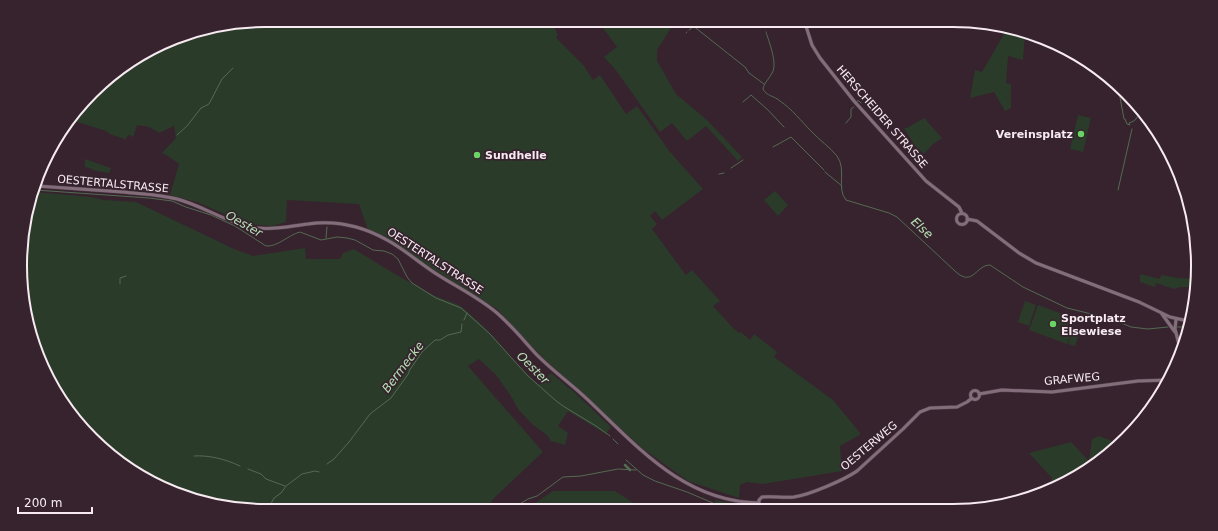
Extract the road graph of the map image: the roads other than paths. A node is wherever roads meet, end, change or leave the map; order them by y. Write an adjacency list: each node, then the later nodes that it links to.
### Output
1 (806, 27): 3 (main road, HERSCHEIDER STRASSE)
2 (41, 186): 15 (main road, OESTERTALSTRASSE)
3 (962, 213): 4 (main road, HERSCHEIDER STRASSE); 4 (main road, HERSCHEIDER STRASSE)
4 (967, 219): 5 (main road, HERSCHEIDER STRASSE)
5 (1161, 313): 6 (main road, HERSCHEIDER STRASSE); 8 (main road)
6 (1176, 319): 7 (main road, HERSCHEIDER STRASSE); 8 (main road); 9 (main road)
7 (1184, 320)
8 (1172, 327): 9 (main road)
9 (1176, 334): 10 (main road)
10 (1178, 342)
11 (1162, 380): 12 (main road, GRAFWEG)
12 (979, 394): 13 (main road, GRAFWEG); 13 (main road, GRAFWEG)
13 (972, 398): 14 (main road, GRAFWEG)
14 (919, 413): 15 (main road, OESTERWEG)
15 (759, 503)

